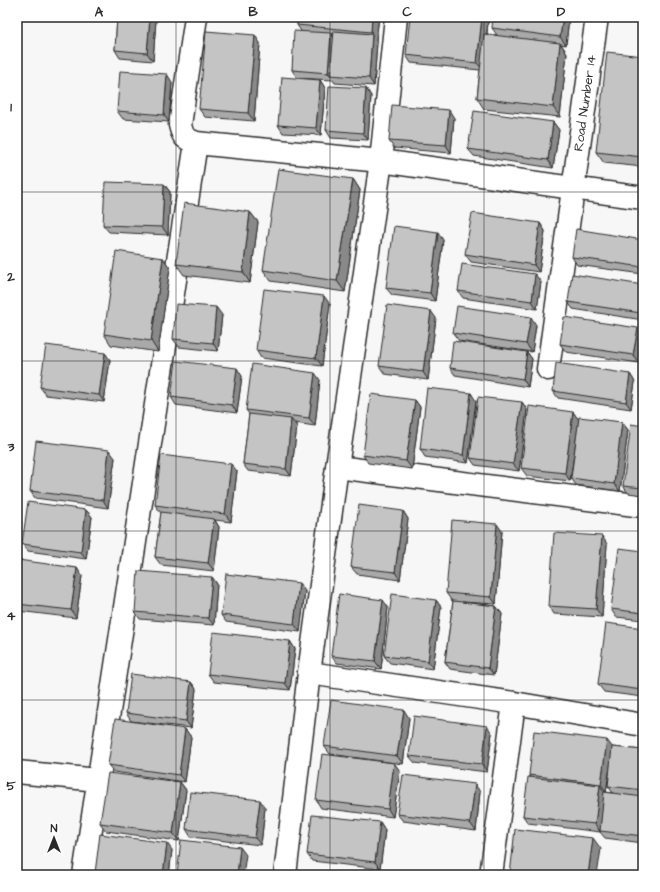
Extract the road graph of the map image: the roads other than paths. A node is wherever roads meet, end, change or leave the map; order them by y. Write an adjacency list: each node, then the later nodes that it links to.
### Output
1 (196, 17): 4 (street)
2 (396, 17): 5 (street)
3 (598, 17): 6 (street, Road Number 14)
4 (196, 143): 5 (street); 15 (street)
5 (381, 161): 6 (street); 9 (street)
6 (573, 188): 7 (street); 8 (street, Road Number 14)
7 (643, 198)
8 (548, 369)
9 (337, 467): 10 (street); 11 (street)
10 (643, 506)
11 (310, 673): 12 (street); 17 (street)
12 (514, 703): 13 (street); 18 (street)
13 (643, 724)
14 (17, 772): 15 (street)
15 (98, 780): 16 (street)
16 (84, 875)
17 (285, 875)
18 (490, 875)

